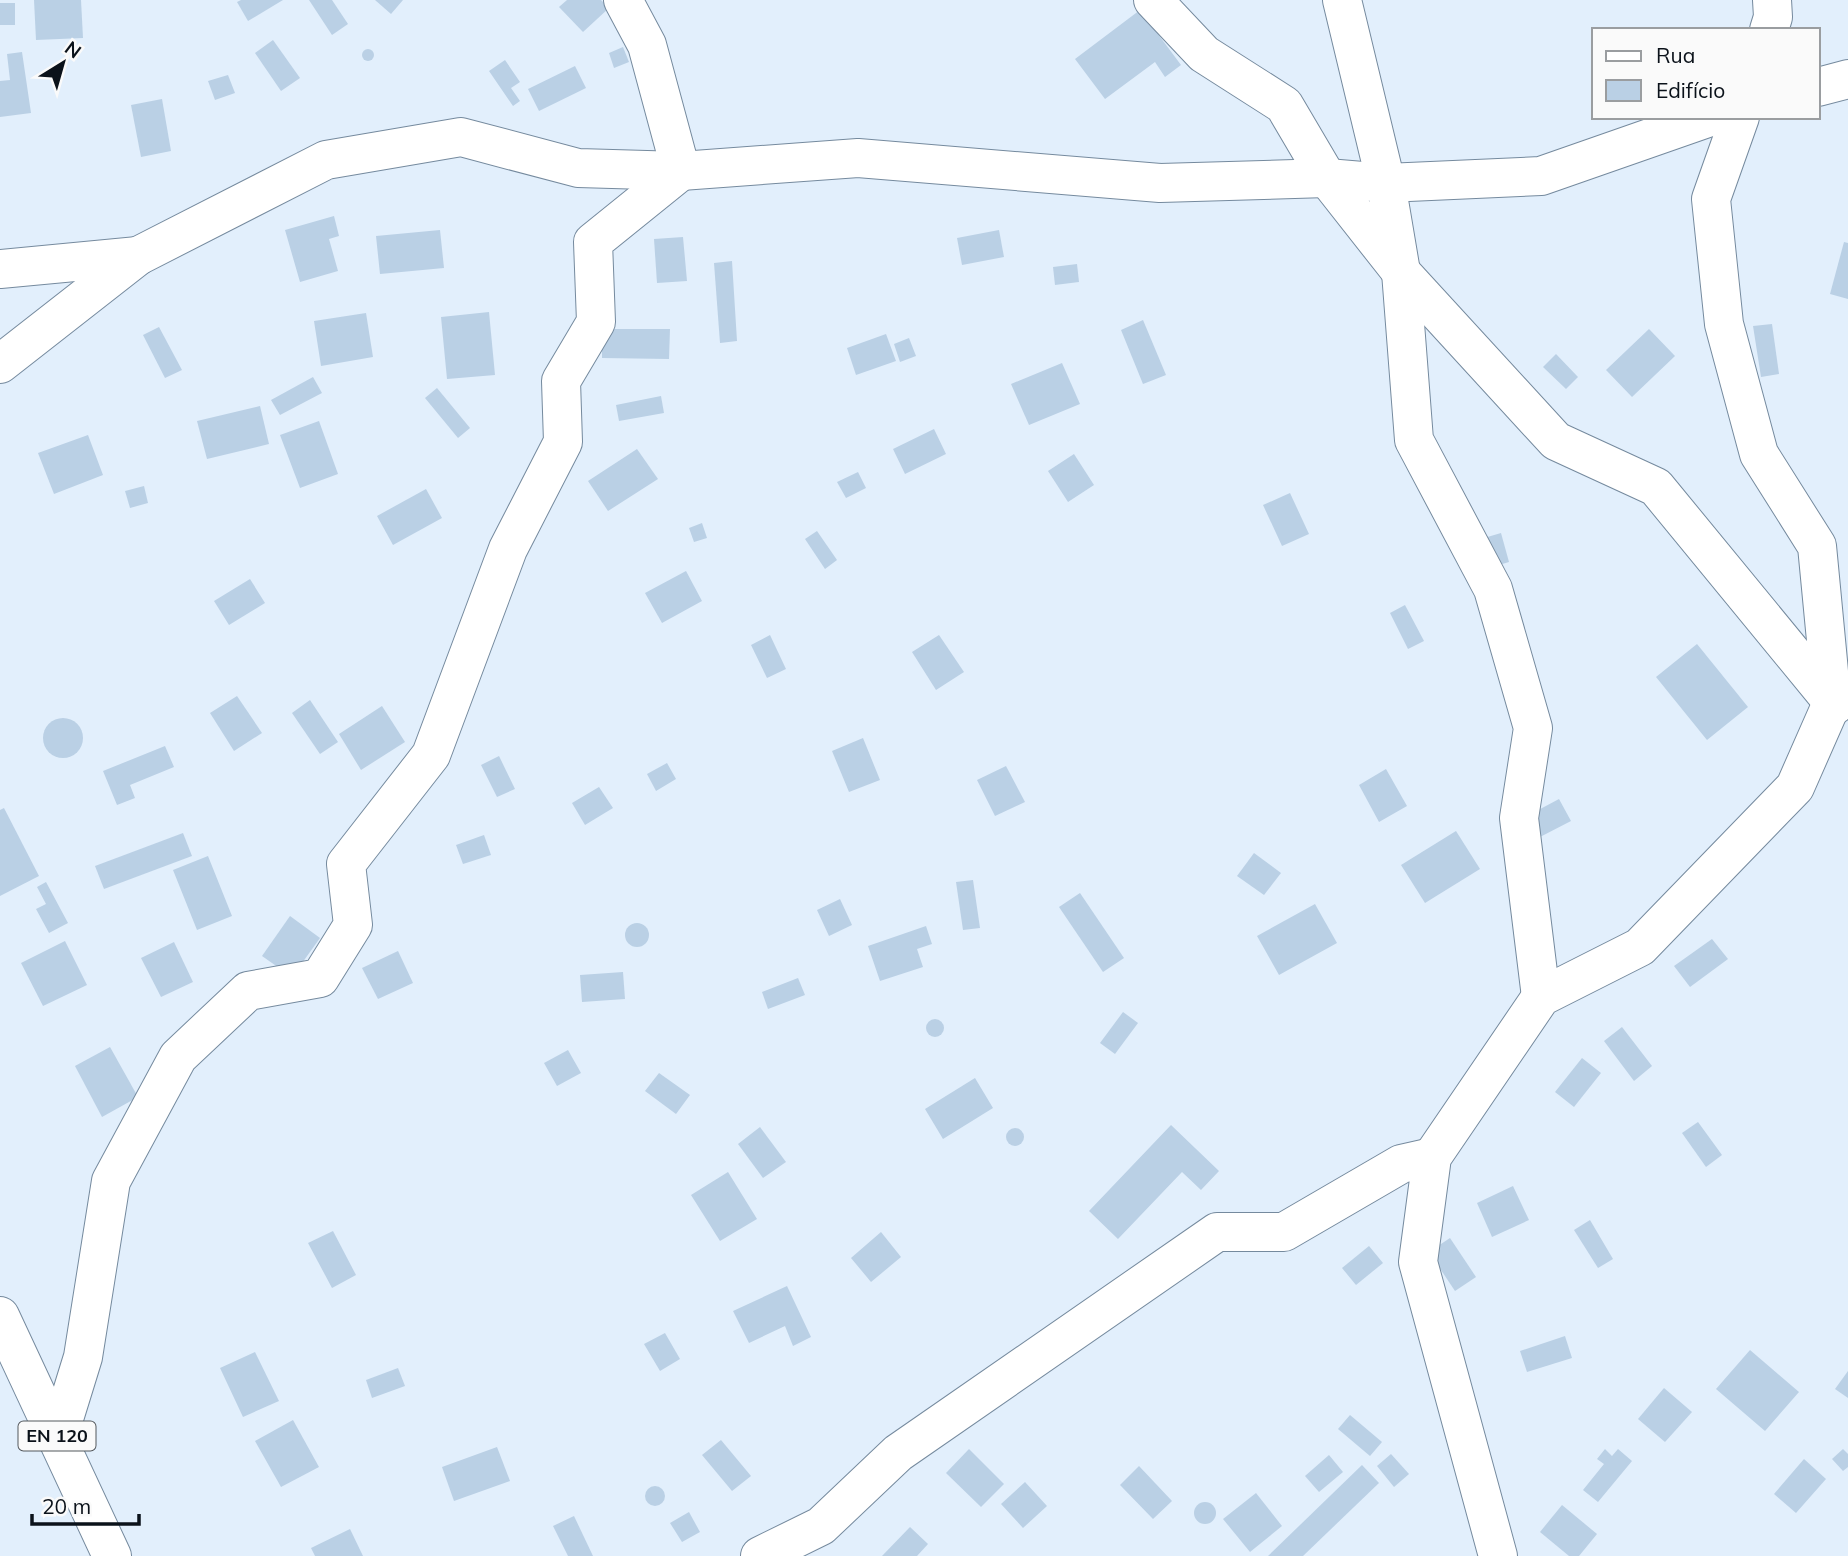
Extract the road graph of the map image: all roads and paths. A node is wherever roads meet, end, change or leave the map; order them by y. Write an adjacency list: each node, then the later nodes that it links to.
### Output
1 (623, 0): 10 (street)
2 (1153, 0): 11 (street)
3 (1342, 0): 12 (street)
4 (1772, 0): 5 (street)
5 (1770, 28)
6 (1848, 79): 7 (street)
7 (1820, 86)
8 (1704, 119): 12 (street)
9 (1739, 119): 17 (street)
10 (681, 172): 11 (street); 13 (street); 21 (street)
11 (1326, 178): 12 (street); 15 (street)
12 (1386, 183): 15 (street)
13 (138, 256): 14 (street); 16 (street)
14 (0, 269)
15 (1401, 272): 17 (street); 18 (street)
16 (0, 365)
17 (1840, 711): 18 (street)
18 (1541, 997): 19 (street)
19 (1432, 1157): 23 (street); 24 (street)
20 (0, 1316): 21 (street, EN 120)
21 (58, 1438): 22 (street, EN 120)
22 (112, 1556)
23 (760, 1556)
24 (1498, 1556)

